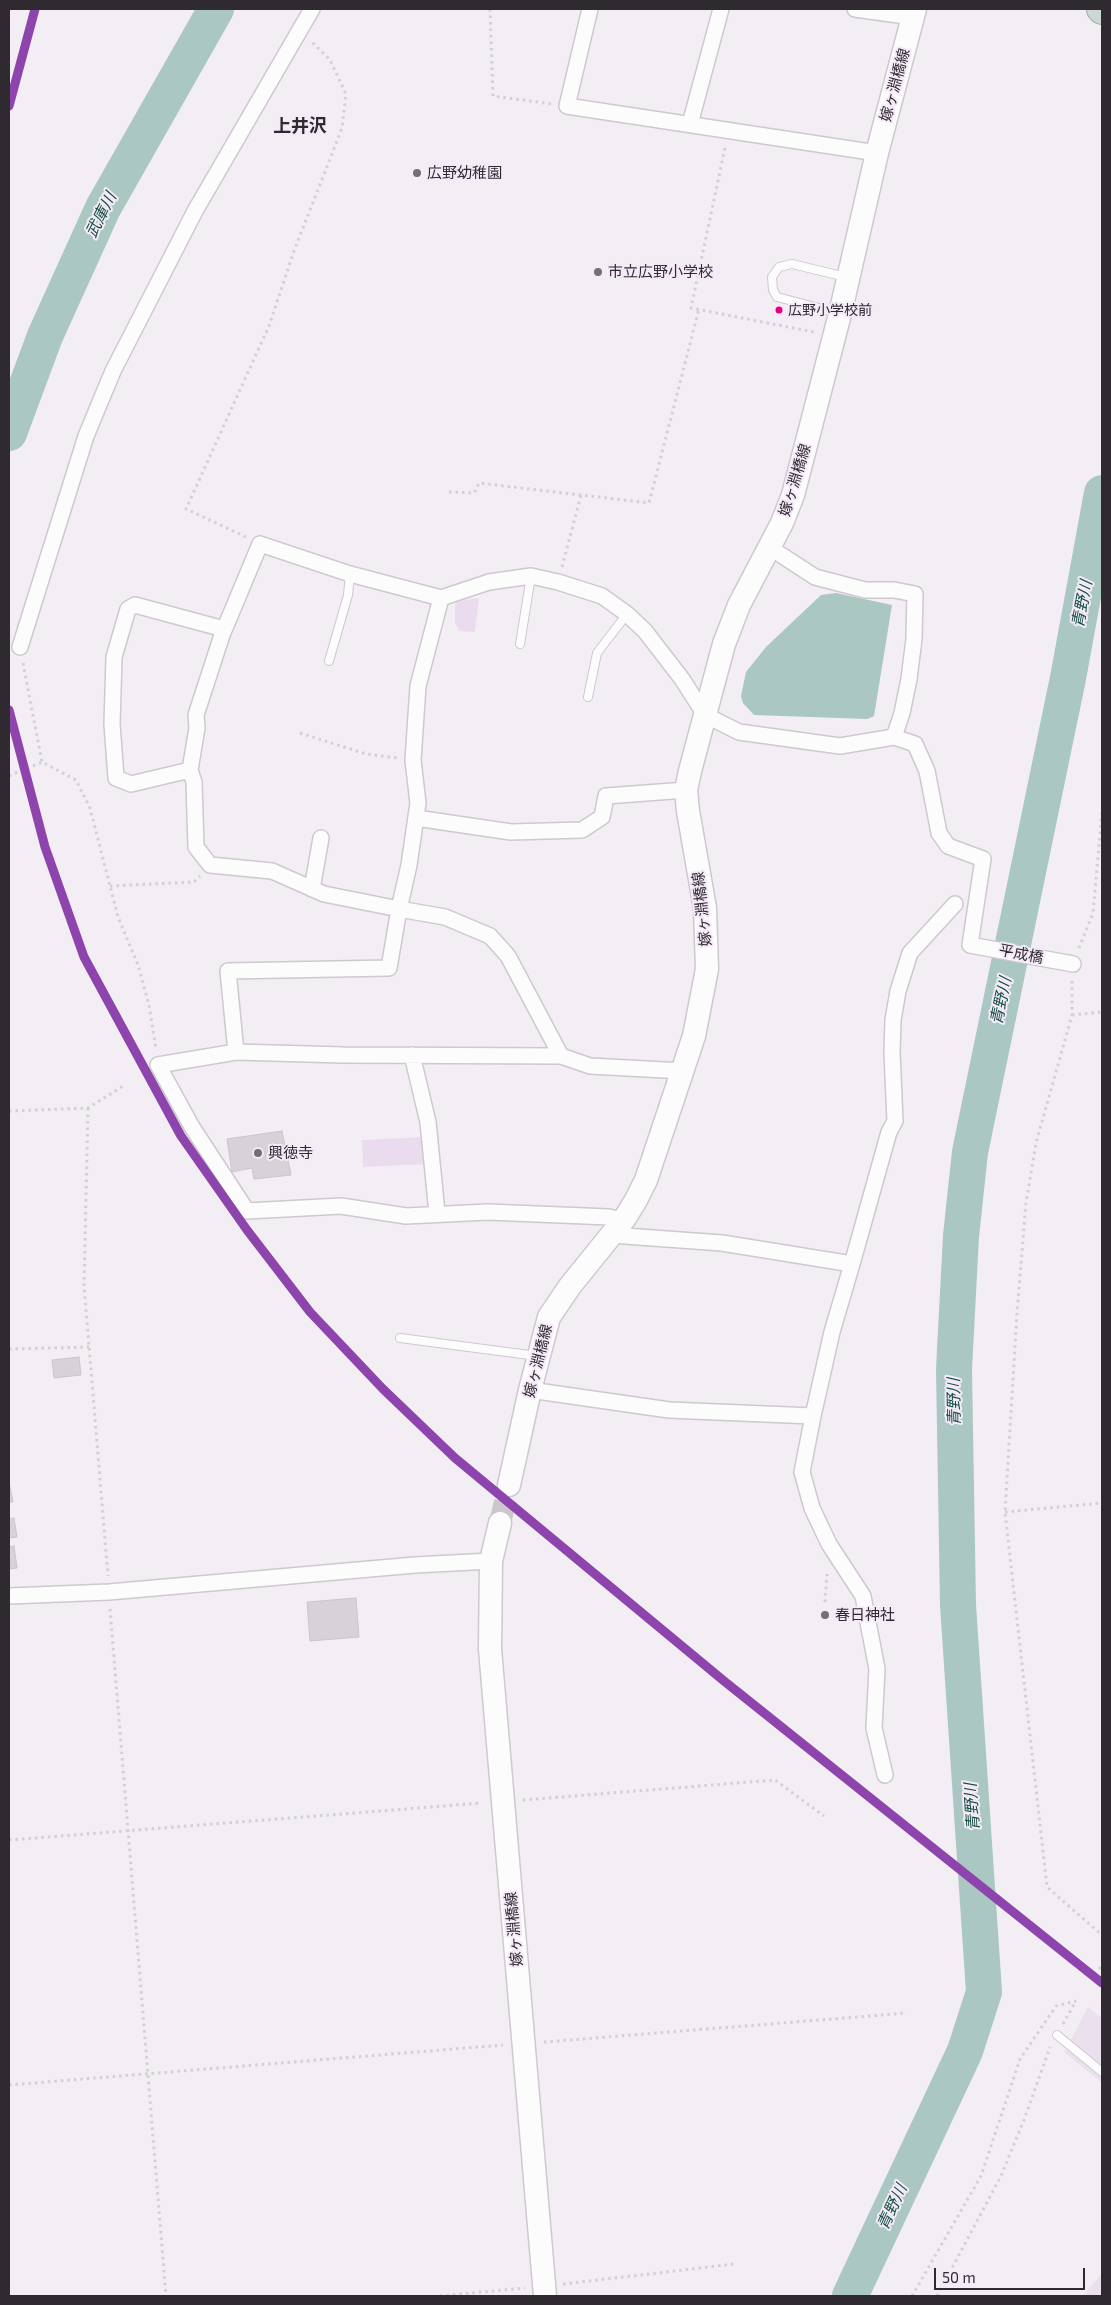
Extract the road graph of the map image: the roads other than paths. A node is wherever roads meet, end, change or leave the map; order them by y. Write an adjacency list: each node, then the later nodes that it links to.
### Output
1 (312, 9): 17 (street)
2 (590, 9): 6 (street)
3 (721, 9): 6 (street)
4 (855, 9): 5 (street)
5 (914, 13): 7 (street, 嫁ヶ淵橋線)
6 (690, 124): 7 (street)
7 (877, 153): 8 (street, 嫁ヶ淵橋線)
8 (848, 278): 9 (street, 嫁ヶ淵橋線); 9 (lane)
9 (840, 314): 10 (street, 嫁ヶ淵橋線)
10 (769, 547): 20 (street, 嫁ヶ淵橋線); 21 (street)
11 (350, 574): 13 (street); 15 (street); 18 (lane)
12 (531, 576): 13 (street); 14 (street); 16 (lane)
13 (441, 598): 24 (street)
14 (626, 614): 19 (lane); 20 (street)
15 (224, 630): 22 (street); 22 (street)
16 (520, 644)
17 (20, 647)
18 (329, 661)
19 (588, 697)
20 (705, 715): 21 (street); 23 (street, 嫁ヶ淵橋線)
21 (894, 737): 29 (street, 平成橋)
22 (190, 770): 26 (street)
23 (686, 790): 24 (street); 33 (street, 嫁ヶ淵橋線)
24 (416, 818): 28 (street)
25 (321, 838): 26 (street)
26 (312, 889): 28 (street)
27 (956, 904): 36 (street)
28 (399, 909): 30 (street); 32 (street)
29 (1073, 964)
30 (236, 1052): 31 (street); 34 (street)
31 (412, 1055): 32 (street); 34 (street)
32 (561, 1056): 33 (street)
33 (683, 1071): 35 (street, 嫁ヶ淵橋線)
34 (437, 1213): 35 (street)
35 (617, 1228): 36 (street); 38 (street, 嫁ヶ淵橋線)
36 (852, 1264): 40 (street)
37 (400, 1338): 38 (lane)
38 (538, 1356): 39 (street, 嫁ヶ淵橋線)
39 (530, 1390): 40 (street); 41 (street, 嫁ヶ淵橋線)
40 (813, 1416): 45 (street)
41 (510, 1485)
42 (500, 1523): 43 (street, 嫁ヶ淵橋線)
43 (492, 1561): 44 (street); 48 (street, 嫁ヶ淵橋線)
44 (9, 1596)
45 (885, 1774)
46 (1056, 2035): 47 (lane)
47 (1102, 2072)
48 (544, 2291)

